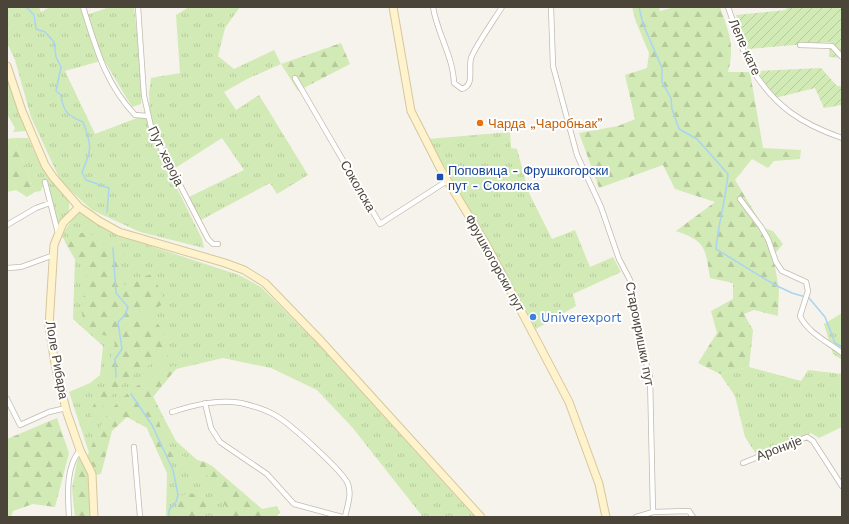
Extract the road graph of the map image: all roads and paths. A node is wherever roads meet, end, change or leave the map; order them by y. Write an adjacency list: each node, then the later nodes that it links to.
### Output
1 (83, 7): 12 (street)
2 (138, 7): 12 (street, Пут хероја)
3 (393, 7): 14 (street, Фрушкогорски пут)
4 (433, 7): 5 (street)
5 (502, 7)
6 (552, 7): 34 (street, Староиришки пут)
7 (728, 7): 13 (street, Лепе кате)
8 (800, 46): 9 (street)
9 (842, 57)
10 (7, 66): 18 (street)
11 (295, 78): 14 (street, Соколска)
12 (148, 116): 21 (street, Пут хероја)
13 (842, 138)
14 (447, 181): 41 (street, Фрушкогорски пут)
15 (45, 182): 17 (street)
16 (740, 199): 24 (street)
17 (50, 203): 19 (street); 20 (street)
18 (78, 206): 20 (street, Лоле Рибара); 40 (street)
19 (7, 225)
20 (58, 233): 22 (street, Лоле Рибара)
21 (218, 244)
22 (54, 255): 23 (street); 27 (street, Лоле Рибара)
23 (7, 268)
24 (842, 352)
25 (7, 399): 27 (street)
26 (205, 403): 28 (street); 38 (street); 39 (street)
27 (66, 408): 30 (street, Лоле Рибара)
28 (172, 412)
29 (134, 447): 37 (street)
30 (80, 450): 35 (street); 36 (street, Лоле Рибара)
31 (743, 463): 32 (street, Ароније)
32 (840, 479): 33 (street, Ароније)
33 (842, 486)
34 (654, 512): 42 (street); 43 (street)
35 (69, 517)
36 (94, 517)
37 (140, 517)
38 (342, 517)
39 (345, 517)
40 (480, 517)
41 (606, 517)
42 (636, 517)
43 (693, 517)

